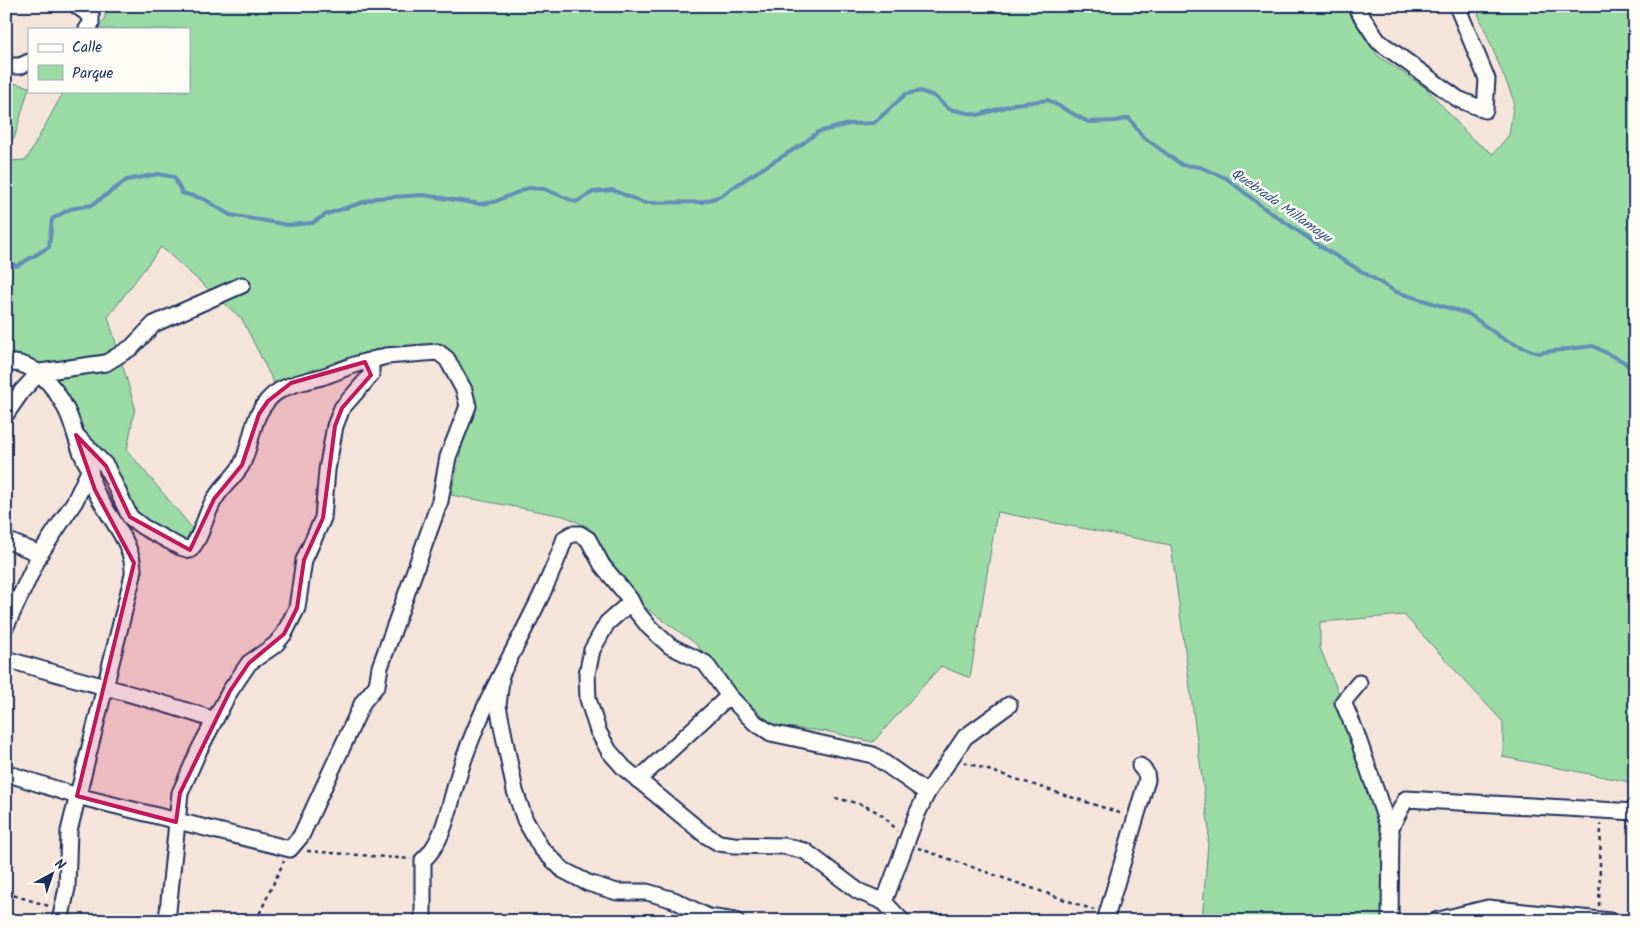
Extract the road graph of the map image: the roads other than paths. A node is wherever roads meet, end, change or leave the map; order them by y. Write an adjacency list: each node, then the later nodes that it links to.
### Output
1 (77, 6): 4 (street)
2 (1355, 6): 3 (street)
3 (1457, 6)
4 (88, 28)
5 (28, 62): 6 (street)
6 (6, 66)
7 (242, 285): 10 (street)
8 (365, 362): 12 (street); 24 (street); 31 (street)
9 (6, 364): 10 (street)
10 (40, 372): 11 (street); 12 (street)
11 (6, 414)
12 (76, 435): 13 (street)
13 (90, 469): 15 (street); 21 (street)
14 (6, 540): 15 (street)
15 (40, 554): 17 (street)
16 (631, 602): 19 (street); 22 (street); 27 (street)
17 (6, 626)
18 (6, 660): 21 (street)
19 (502, 671): 38 (street); 39 (street)
20 (1358, 683): 32 (street)
21 (104, 688): 24 (street); 29 (street)
22 (729, 696): 27 (street); 28 (street)
23 (1009, 705): 28 (street)
24 (214, 720): 31 (street)
25 (1140, 766): 35 (street)
26 (6, 773): 29 (street)
27 (638, 780): 33 (street)
28 (928, 793): 33 (street)
29 (77, 796): 31 (street); 34 (street)
30 (1635, 812): 32 (street)
31 (176, 822): 37 (street)
32 (1391, 835): 41 (street)
33 (884, 902): 40 (street)
34 (61, 915)
35 (1106, 918)
36 (1604, 920): 42 (street)
37 (167, 921)
38 (423, 921)
39 (736, 921)
40 (902, 921)
41 (1390, 921)
42 (1435, 921)

